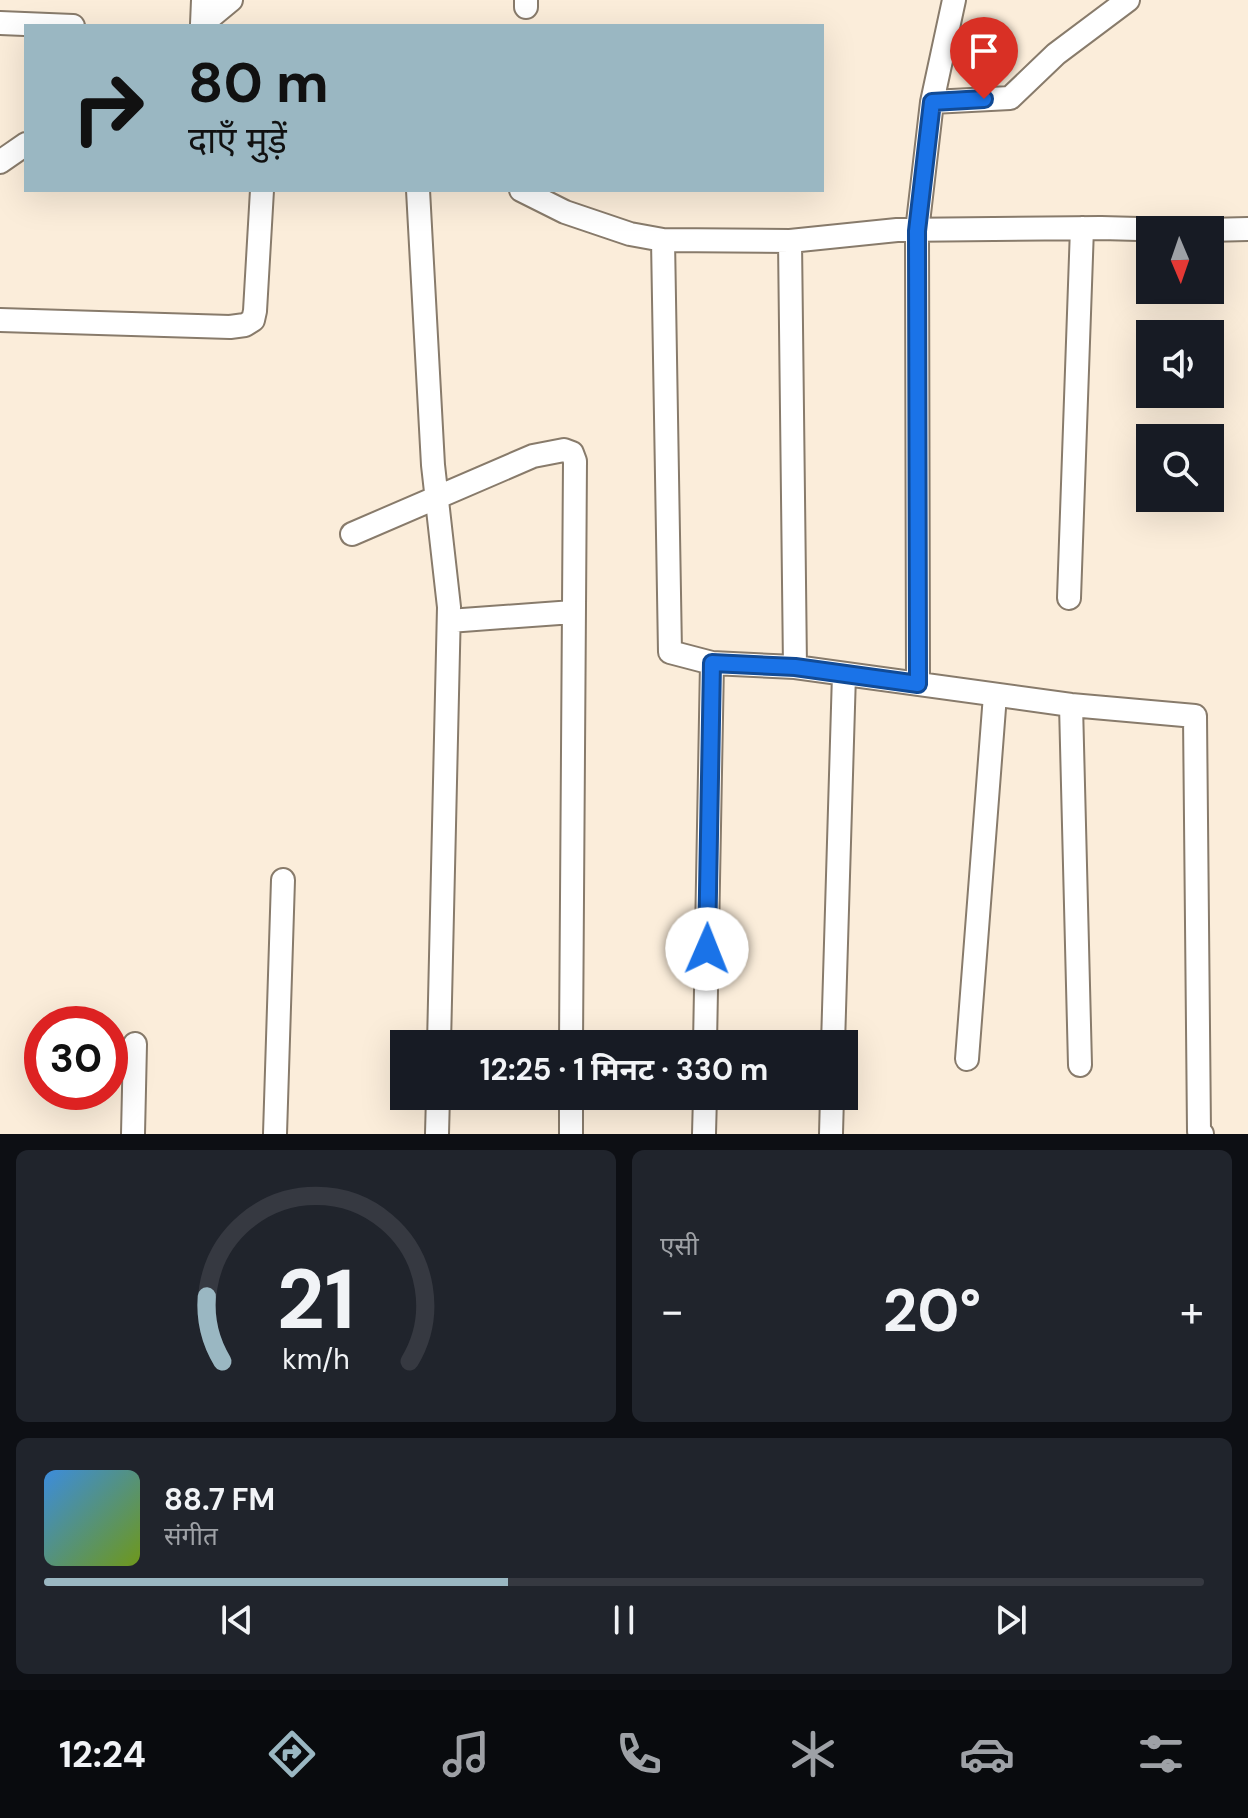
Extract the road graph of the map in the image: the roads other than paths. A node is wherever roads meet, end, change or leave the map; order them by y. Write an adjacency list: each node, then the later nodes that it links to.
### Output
1 (203, 0): 7 (street)
2 (231, 0): 8 (street)
3 (954, 0): 9 (street)
4 (1128, 0): 9 (street)
5 (0, 23): 6 (street)
6 (24, 24)
7 (202, 24)
8 (203, 24)
9 (932, 102): 19 (street)
10 (24, 145): 11 (street)
11 (0, 162)
12 (262, 192): 22 (street)
13 (418, 192): 23 (street)
14 (525, 192): 20 (street)
15 (1082, 228): 16 (street); 19 (street); 25 (street)
16 (1136, 229)
17 (1248, 229): 18 (street)
18 (1224, 230)
19 (917, 231): 21 (street); 31 (street)
20 (663, 240): 21 (street); 28 (street)
21 (790, 241): 29 (street)
22 (0, 320)
23 (437, 498): 24 (street); 26 (street); 27 (street)
24 (352, 534)
25 (1069, 598)
26 (573, 612): 27 (street); 36 (street)
27 (449, 621): 35 (street)
28 (712, 663): 29 (street); 37 (street)
29 (795, 667): 30 (street)
30 (844, 674): 31 (street); 38 (street)
31 (918, 684): 32 (street)
32 (995, 695): 33 (street); 40 (street)
33 (1071, 705): 41 (street); 52 (street)
34 (283, 880): 47 (street)
35 (439, 1030)
36 (571, 1030)
37 (705, 1030)
38 (833, 1030)
39 (135, 1044): 46 (street)
40 (967, 1059)
41 (1080, 1065)
42 (438, 1110): 48 (street)
43 (571, 1110): 49 (street)
44 (705, 1110): 50 (street)
45 (832, 1110): 51 (street)
46 (133, 1134)
47 (275, 1134)
48 (437, 1134)
49 (571, 1134)
50 (704, 1134)
51 (831, 1134)
52 (1202, 1134)

